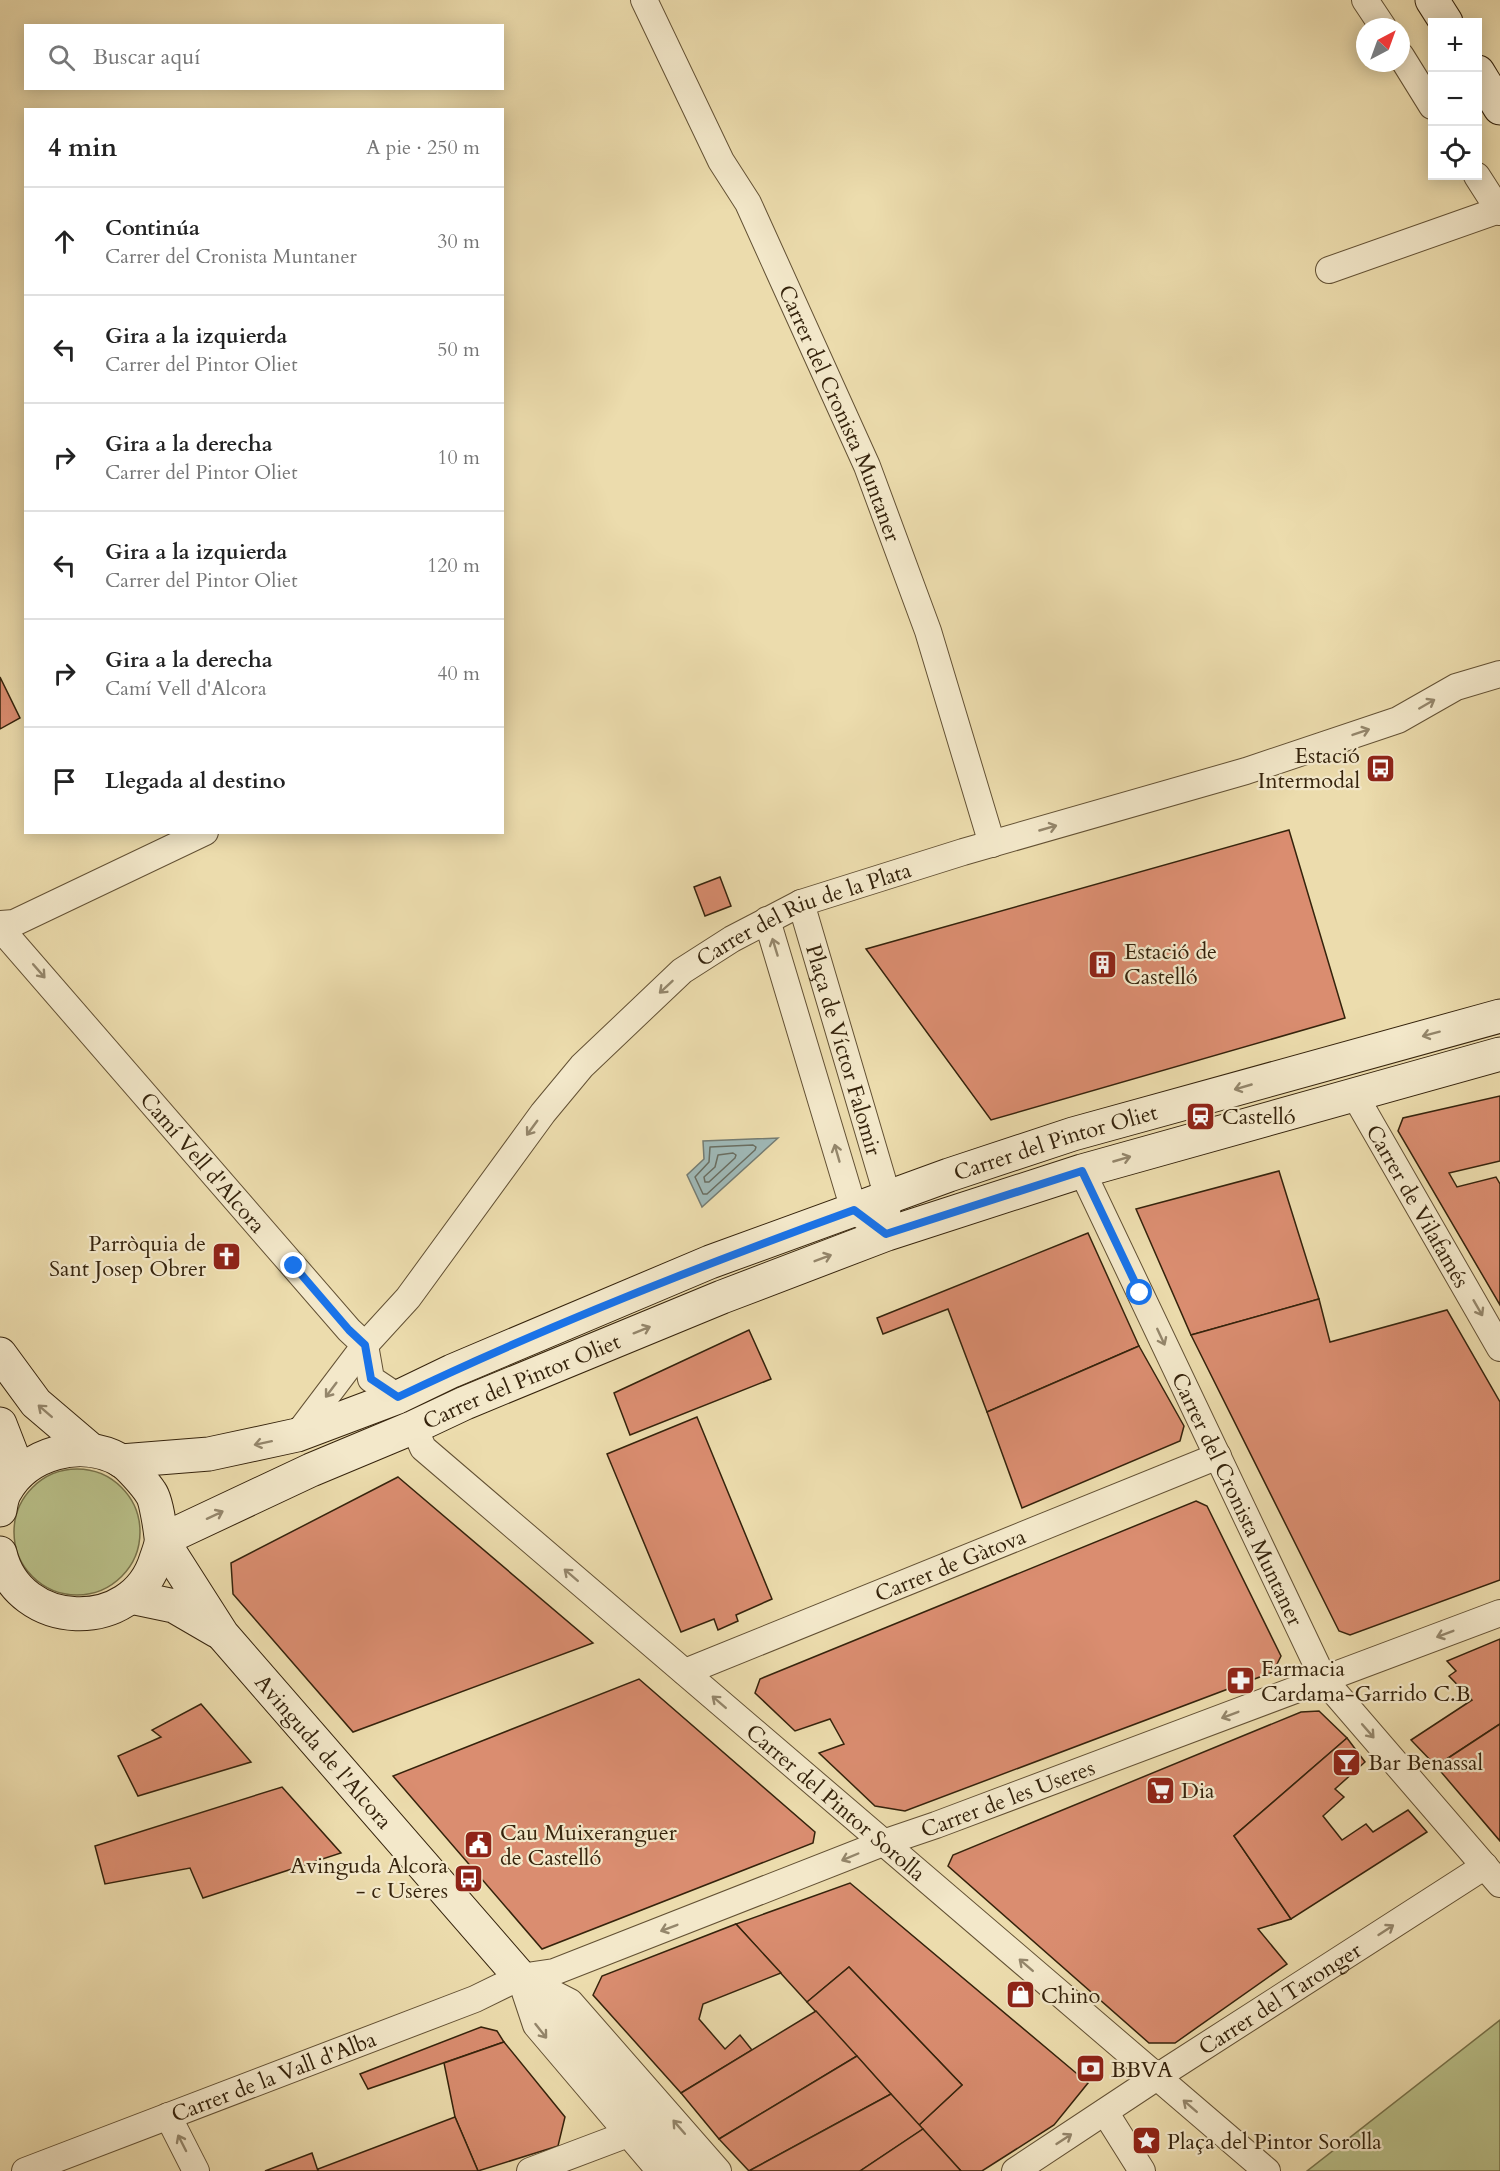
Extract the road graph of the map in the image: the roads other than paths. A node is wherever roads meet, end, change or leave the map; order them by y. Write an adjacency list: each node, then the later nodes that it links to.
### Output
1 (644, 0): 15 (street, Carrer del Cronista Muntaner)
2 (1365, 0): 4 (street)
3 (1432, 0): 5 (main road)
4 (1377, 18)
5 (1443, 18)
6 (1410, 71): 8 (street)
7 (1482, 79): 9 (main road)
8 (1428, 100)
9 (1500, 108)
10 (1480, 180): 11 (street)
11 (1499, 211): 12 (street)
12 (1329, 270)
13 (1500, 674): 15 (street, Carrer del Riu de la Plata, one-way to 13)
14 (201, 834): 18 (street)
15 (992, 844): 16 (street, Carrer del Riu de la Plata)
16 (801, 903): 17 (street, Carrer del Riu de la Plata); 23 (street, Plaça de Víctor Falomir)
17 (767, 920): 24 (street, Plaça de Víctor Falomir, one-way to 17); 26 (street, Carrer del Riu de la Plata, one-way to 26)
18 (0, 926): 26 (street, Camí Vell d'Alcora, one-way to 26)
19 (1500, 1016): 23 (main road, Carrer del Pintor Oliet, one-way to 23)
20 (1500, 1054): 21 (main road, Carrer del Pintor Oliet)
21 (1354, 1094): 22 (main road, Carrer del Pintor Oliet, one-way to 21); 27 (street, Carrer de Vilafamés, one-way to 27)
22 (1082, 1171): 25 (main road, Carrer del Pintor Oliet); 34 (street, Carrer del Cronista Muntaner, one-way to 34)
23 (888, 1198): 24 (main road, Carrer del Pintor Oliet); 25 (street)
24 (854, 1210): 25 (street); 29 (main road, Carrer del Pintor Oliet)
25 (886, 1234): 31 (main road, Carrer del Pintor Oliet, one-way to 25)
26 (365, 1345): 29 (street); 32 (street, Carrer del Riu de la Plata, one-way to 32)
27 (1500, 1348)
28 (0, 1354): 33 (main road, one-way to 28)
29 (398, 1397): 32 (main road, Carrer del Pintor Oliet)
30 (0, 1424): 36 (main road)
31 (414, 1426): 37 (main road, Carrer del Pintor Oliet, one-way to 31); 42 (street, Carrer del Pintor Sorolla, one-way to 31)
32 (297, 1436): 35 (main road, Carrer del Pintor Oliet, one-way to 35)
33 (90, 1449): 35 (main road); 36 (main road)
34 (1218, 1456): 42 (street, Carrer de Gàtova); 43 (street, Carrer del Cronista Muntaner)
35 (121, 1461): 37 (main road)
36 (6, 1493)
37 (162, 1540): 39 (main road); 41 (main road, Avinguda de l'Alcora)
38 (1, 1563): 39 (main road)
39 (131, 1597): 41 (main road, Avinguda de l'Alcora)
40 (1500, 1613): 43 (street, Carrer de les Useres, one-way to 43)
41 (222, 1634): 46 (main road, Avinguda de l'Alcora)
42 (685, 1672): 44 (street, Carrer del Pintor Sorolla, one-way to 42)
43 (1324, 1680): 44 (street, Carrer de les Useres, one-way to 44); 45 (street, Carrer del Cronista Muntaner, one-way to 45)
44 (883, 1843): 46 (street, Carrer de les Useres, one-way to 46); 47 (street, Carrer del Pintor Sorolla, one-way to 44)
45 (1492, 1875): 47 (street, Carrer del Taronger, one-way to 45)
46 (520, 1977): 49 (street, Carrer de la Vall d'Alba); 50 (street, Avinguda de l'Alcora, one-way to 50); 55 (main road, Avinguda de l'Alcora); 56 (street, Avinguda de l'Alcora, one-way to 46)
47 (1157, 2077): 48 (street, Carrer del Taronger); 59 (street, Carrer del Pintor Sorolla, one-way to 47)
48 (1105, 2112): 57 (street, Carrer del Taronger, one-way to 48); 58 (street)
49 (168, 2116): 51 (street, Carrer de la Vall d'Alba); 52 (street, one-way to 49)
50 (628, 2134): 53 (street); 54 (street, Avinguda de l'Alcora)
51 (25, 2171)
52 (196, 2171)
53 (531, 2171)
54 (660, 2171)
55 (689, 2171)
56 (718, 2171)
57 (1015, 2171)
58 (1142, 2171)
59 (1267, 2171)

